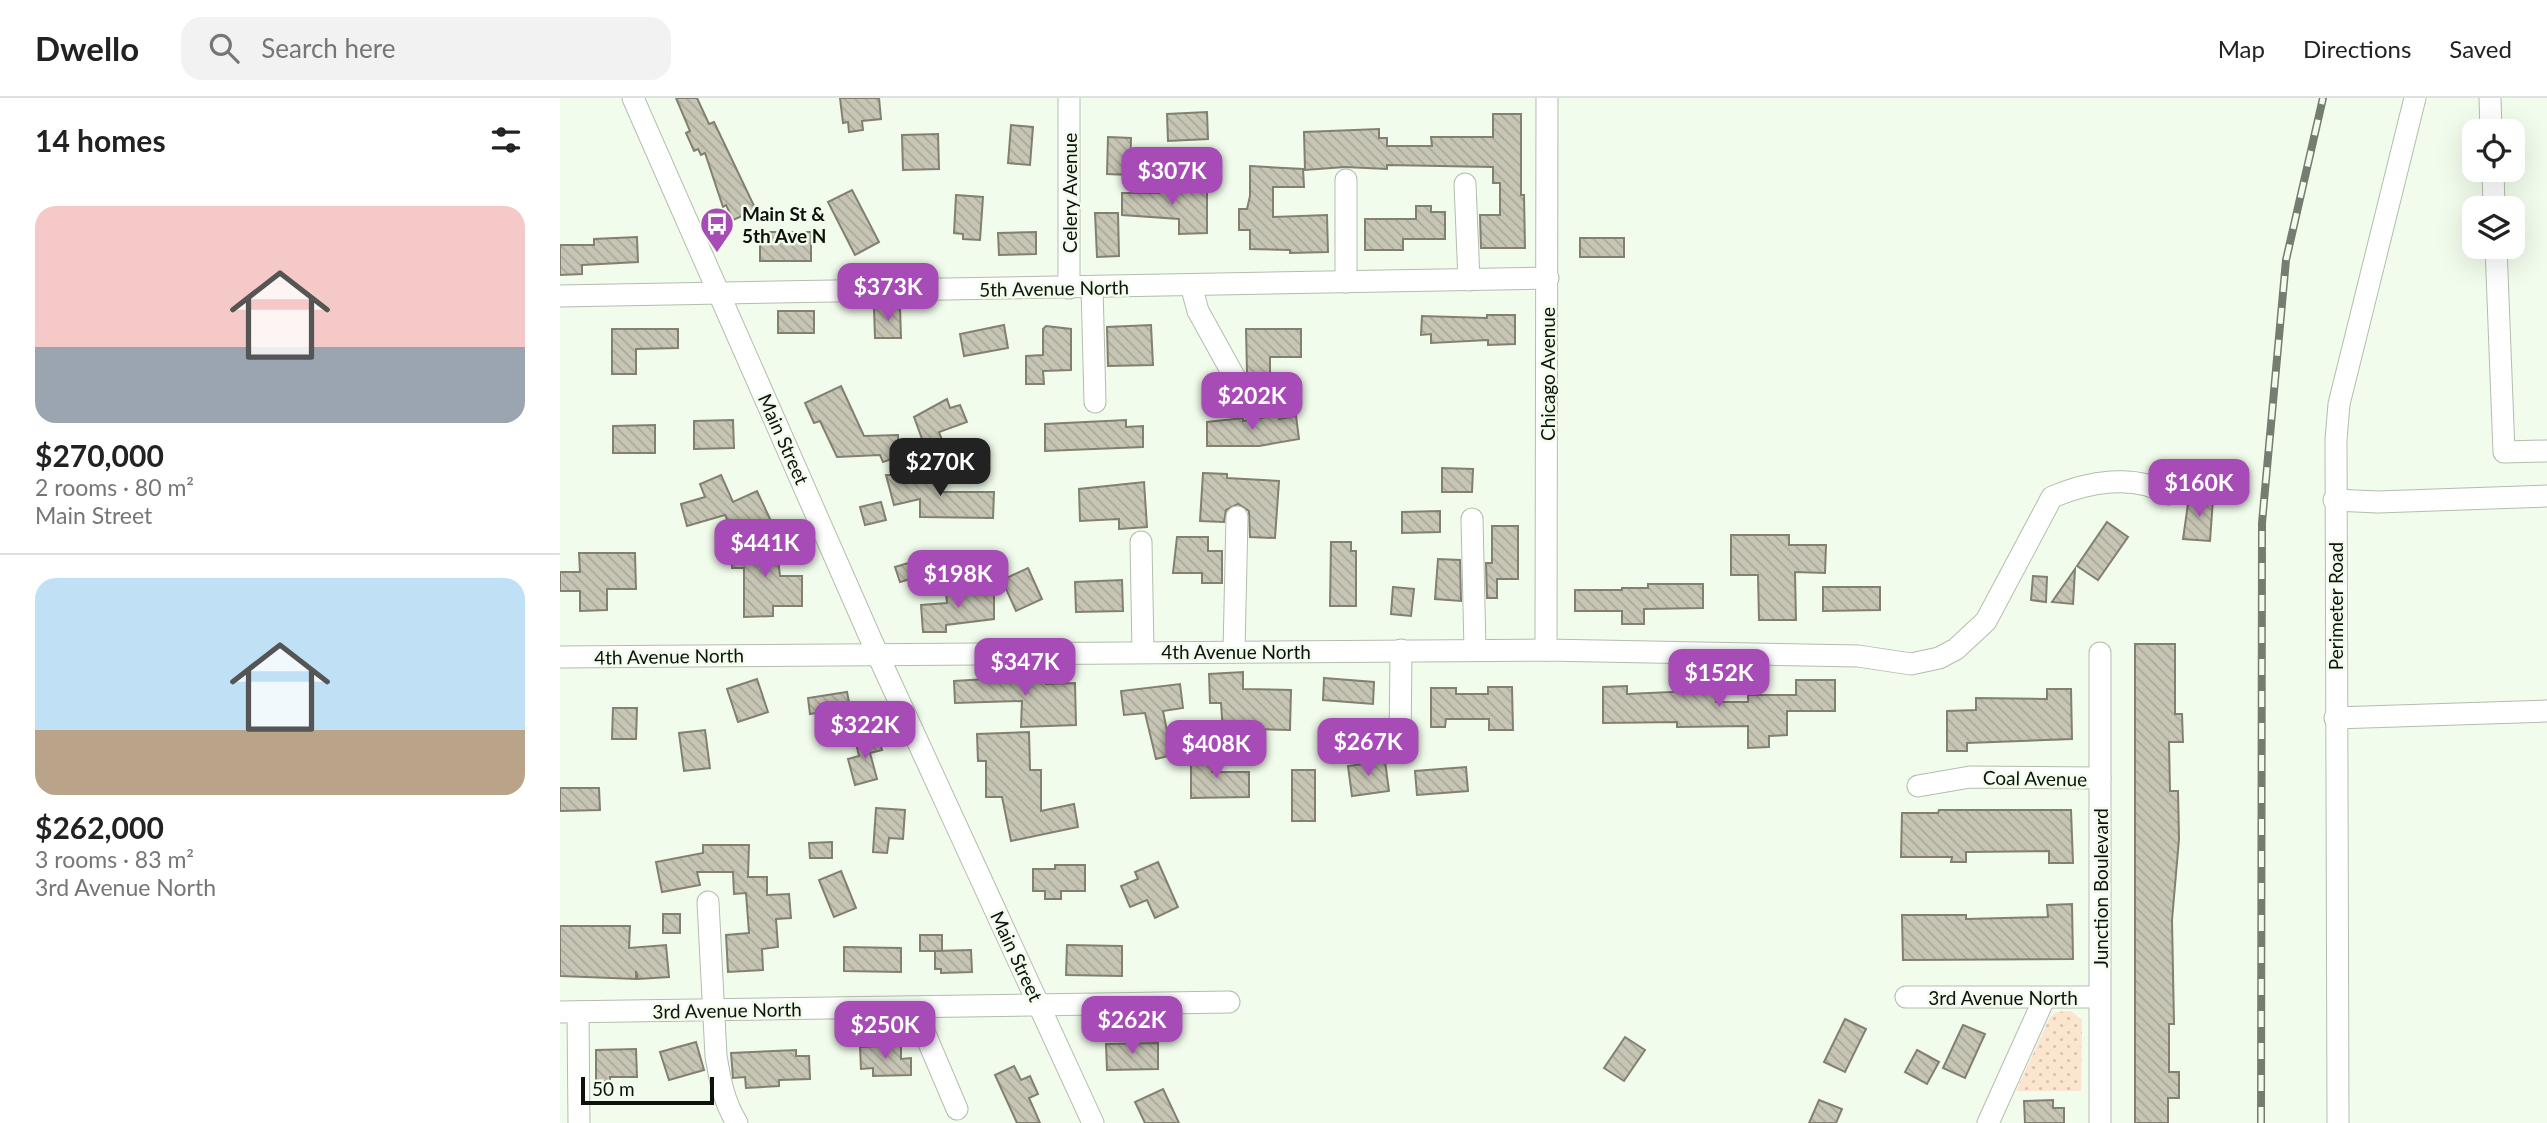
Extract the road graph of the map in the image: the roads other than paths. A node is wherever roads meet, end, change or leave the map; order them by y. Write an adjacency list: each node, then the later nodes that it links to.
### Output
1 (633, 98): 16 (street, Main Street)
2 (1069, 98): 15 (street, Celery Avenue)
3 (1547, 98): 10 (street, Chicago Avenue)
4 (2415, 98): 23 (street, Perimeter Road)
5 (2490, 98): 6 (street)
6 (2491, 119)
7 (1346, 180): 12 (street)
8 (1465, 184): 11 (street)
9 (2496, 259): 20 (street)
10 (1548, 278): 11 (street, 5th Avenue North); 29 (street, Chicago Avenue)
11 (1469, 279): 12 (street, 5th Avenue North)
12 (1346, 282): 13 (street, 5th Avenue North)
13 (1191, 285): 14 (street, 5th Avenue North); 18 (street)
14 (1092, 287): 15 (street, 5th Avenue North); 19 (street)
15 (1069, 288): 16 (street, 5th Avenue North)
16 (720, 292): 17 (street, 5th Avenue North); 32 (street, Main Street)
17 (560, 296)
18 (1245, 396)
19 (1096, 402)
20 (2547, 451)
21 (2168, 494): 29 (street, 4th Avenue North)
22 (2547, 496): 23 (street)
23 (2334, 500): 36 (street, Perimeter Road)
24 (1237, 517): 31 (street)
25 (1472, 519): 28 (street)
26 (1141, 542): 30 (street)
27 (1401, 650): 28 (street, 4th Avenue North); 31 (street, 4th Avenue North); 37 (street)
28 (1475, 650): 29 (street, 4th Avenue North)
29 (1546, 650)
30 (1143, 651): 31 (street, 4th Avenue North); 32 (street, 4th Avenue North)
31 (1234, 651)
32 (877, 653): 34 (street, 4th Avenue North); 45 (street, Main Street)
33 (2100, 653): 38 (street, Junction Boulevard)
34 (560, 657)
35 (2547, 711): 36 (street)
36 (2336, 718): 55 (street, Perimeter Road)
37 (1400, 746)
38 (2100, 778): 39 (street, Coal Avenue); 42 (street, Junction Boulevard)
39 (1918, 786)
40 (708, 902): 47 (street)
41 (1906, 997): 43 (street, 3rd Avenue North)
42 (2099, 997): 43 (street, 3rd Avenue North); 54 (street, Junction Boulevard)
43 (2044, 999): 53 (street)
44 (1229, 1002): 45 (street, 3rd Avenue North)
45 (1040, 1006): 46 (street, 3rd Avenue North); 52 (street, Main Street)
46 (914, 1008): 47 (street, 3rd Avenue North); 49 (street)
47 (714, 1010): 48 (street, 3rd Avenue North); 51 (street)
48 (569, 1012): 50 (street)
49 (957, 1110)
50 (579, 1123)
51 (737, 1123)
52 (1093, 1123)
53 (1989, 1123)
54 (2100, 1123)
55 (2338, 1123)

